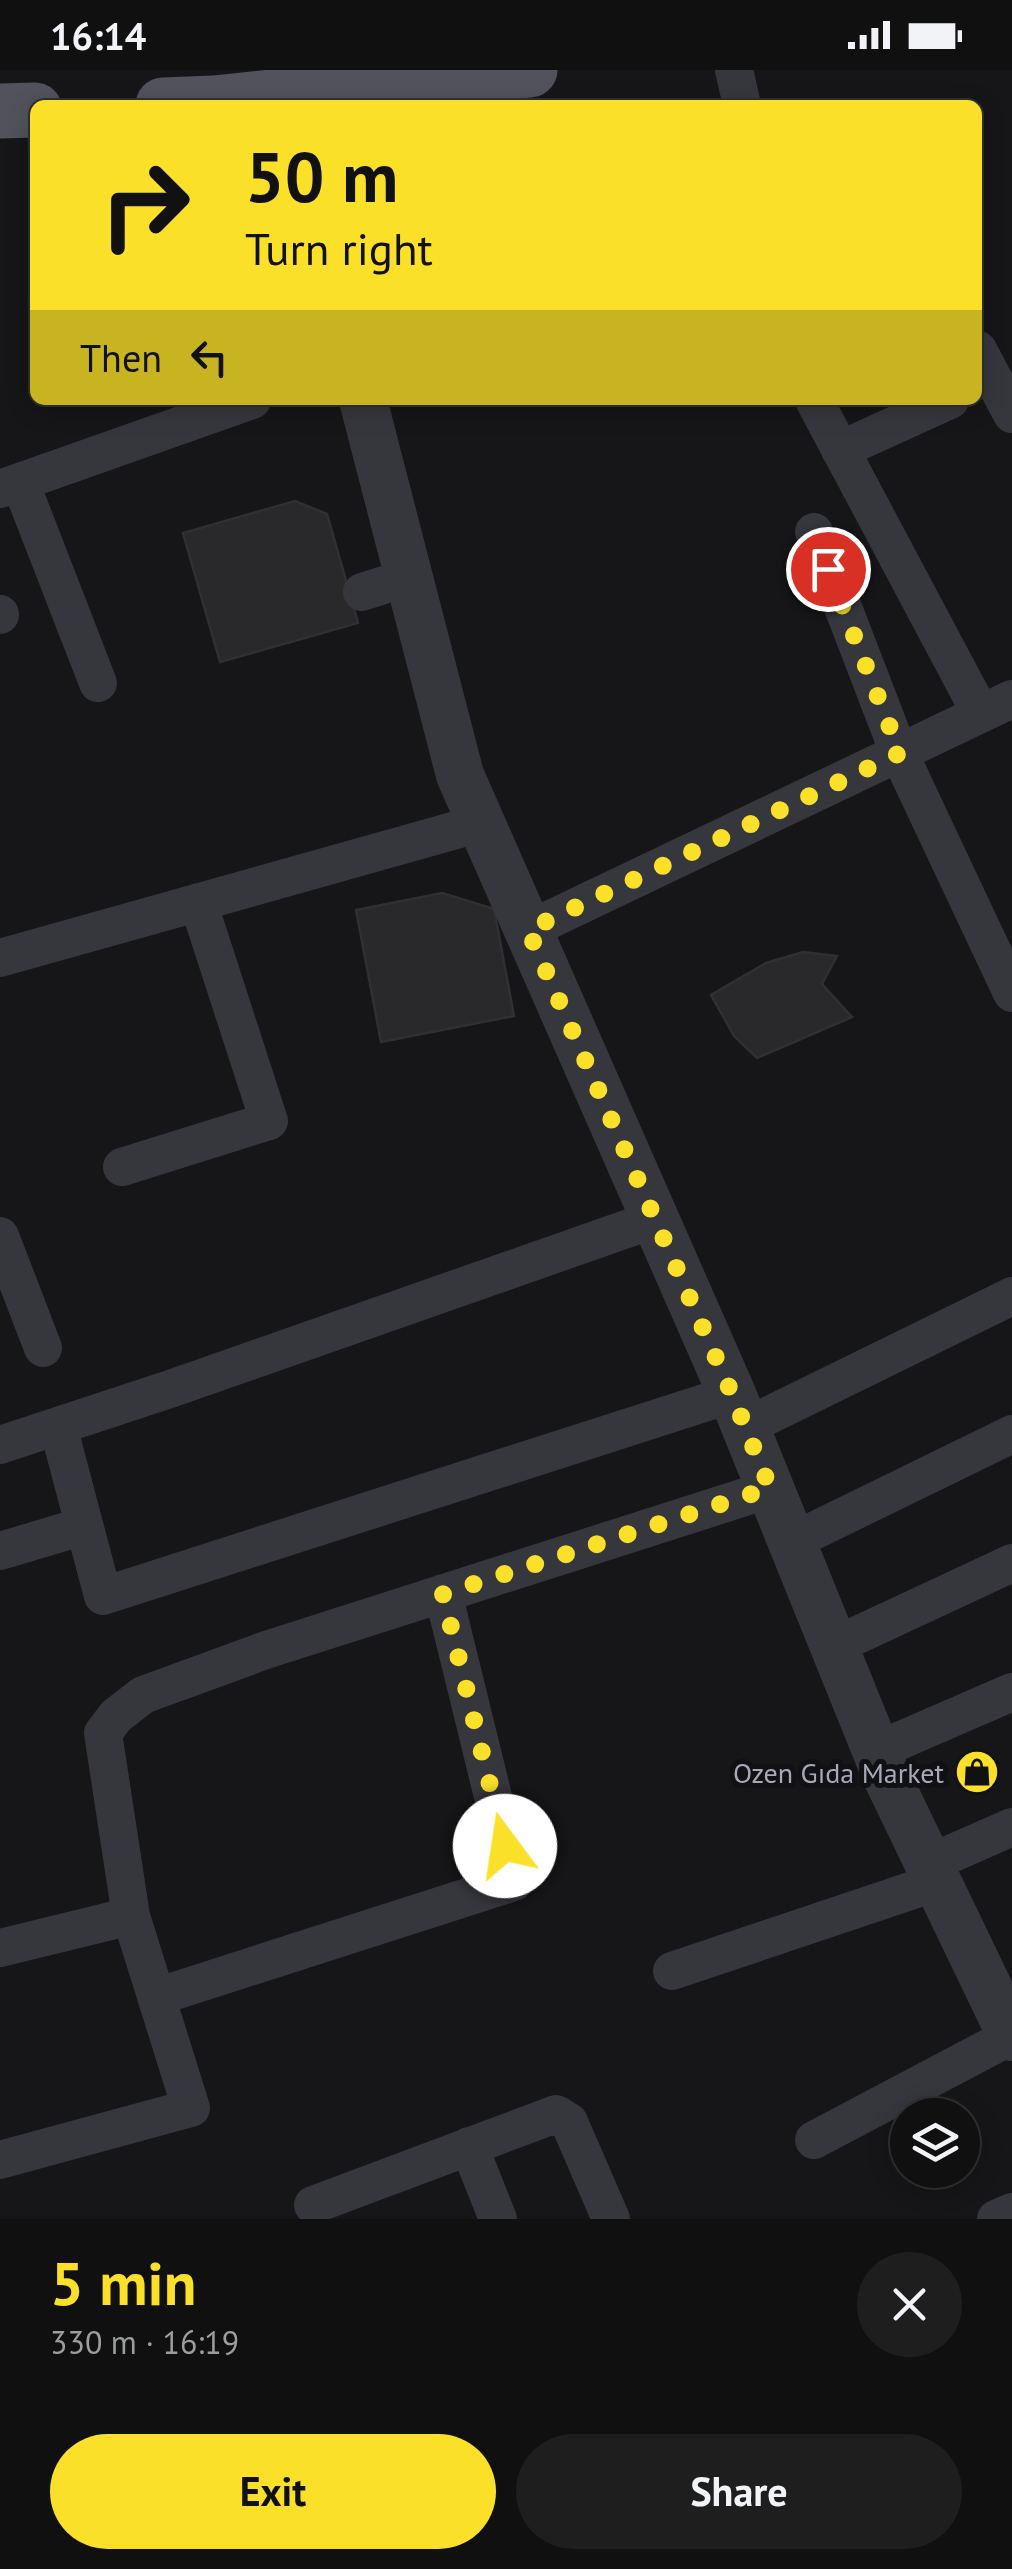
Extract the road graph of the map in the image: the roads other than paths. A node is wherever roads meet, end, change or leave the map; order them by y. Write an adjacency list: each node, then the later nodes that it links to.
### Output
1 (530, 70): 3 (main road)
2 (734, 70): 6 (street)
3 (455, 78): 4 (main road); 5 (street)
4 (198, 96)
5 (409, 100)
6 (741, 100)
7 (30, 110): 8 (main road)
8 (0, 111)
9 (983, 373): 14 (street)
10 (238, 405): 16 (street)
11 (364, 405): 18 (street)
12 (817, 405): 15 (street)
13 (939, 405): 15 (street)
14 (1012, 414)
15 (840, 450): 21 (street)
16 (10, 485): 20 (street)
17 (814, 532): 22 (street)
18 (409, 577): 19 (street); 23 (street)
19 (362, 592)
20 (98, 683)
21 (997, 707): 22 (street)
22 (900, 753): 25 (street); 27 (street)
23 (481, 823): 24 (street); 25 (street)
24 (198, 902): 26 (street); 28 (street)
25 (528, 930): 29 (street)
26 (0, 958)
27 (1012, 993)
28 (122, 1167)
29 (655, 1219): 33 (street); 34 (street)
30 (0, 1236): 32 (street)
31 (1012, 1296): 33 (street)
32 (43, 1348)
33 (738, 1410): 37 (street); 38 (street)
34 (58, 1426): 36 (street); 38 (street)
35 (1012, 1434): 39 (street)
36 (0, 1445)
37 (770, 1488): 39 (street); 42 (street)
38 (84, 1526): 40 (street)
39 (792, 1542): 43 (street)
40 (0, 1551)
41 (1012, 1563): 43 (street)
42 (443, 1594): 48 (street); 52 (street)
43 (834, 1646): 45 (street)
44 (1012, 1692): 45 (street)
45 (876, 1752): 47 (street)
46 (1012, 1826): 47 (street)
47 (933, 1873): 50 (street); 51 (street)
48 (131, 1916): 49 (street); 52 (street)
49 (0, 1948)
50 (672, 1970)
51 (1000, 1981): 53 (street)
52 (156, 1997): 56 (street)
53 (1012, 2037): 54 (street)
54 (814, 2140)
55 (469, 2146): 57 (street); 59 (street); 60 (street)
56 (0, 2160)
57 (313, 2204)
58 (1012, 2212): 61 (street)
59 (498, 2219)
60 (611, 2219)
61 (996, 2219)

